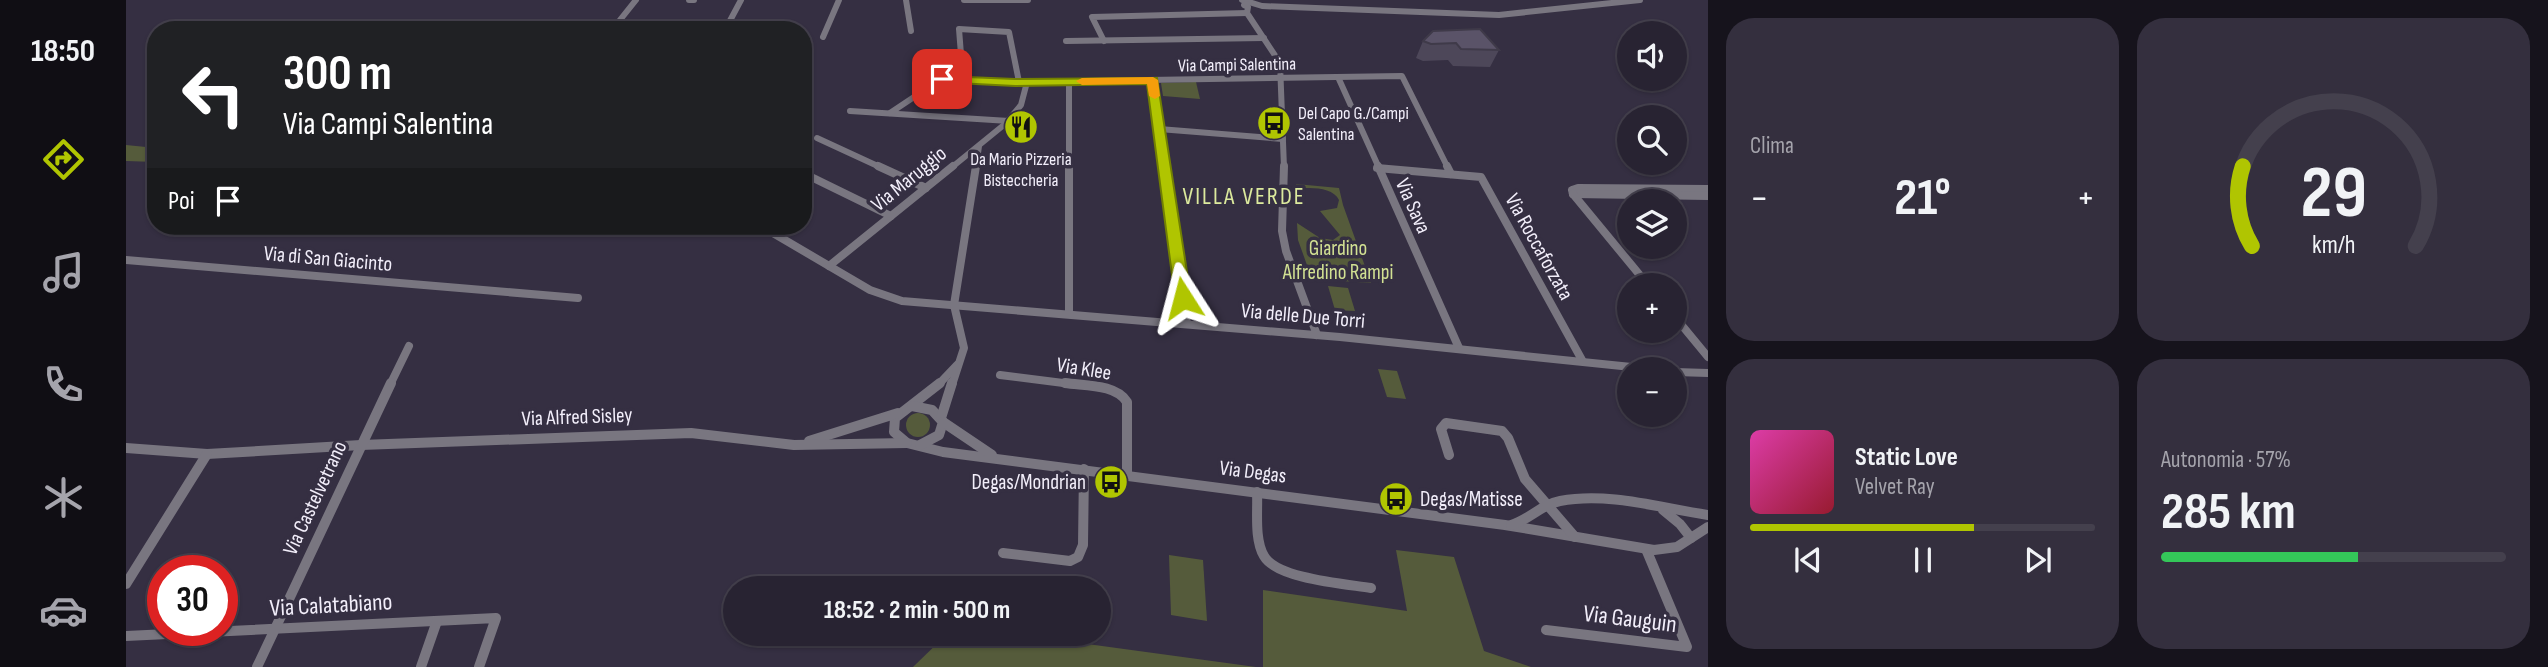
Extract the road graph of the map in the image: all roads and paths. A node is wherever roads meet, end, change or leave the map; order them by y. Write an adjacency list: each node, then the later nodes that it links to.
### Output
1 (636, 0): 11 (street)
2 (688, 0): 3 (street)
3 (694, 0)
4 (741, 0): 12 (street)
5 (839, 0): 14 (street)
6 (906, 0): 13 (street)
7 (964, 0): 8 (street)
8 (1028, 0)
9 (1640, 0): 10 (street)
10 (1247, 6): 15 (street); 17 (street)
11 (619, 21)
12 (730, 21)
13 (911, 31)
14 (823, 37)
15 (1264, 38): 17 (street); 19 (street)
16 (1066, 41): 17 (street)
17 (1104, 41)
18 (1338, 76): 19 (street, Via Campi Salentina); 31 (street, Via Sava); 32 (street, Via Campi Salentina)
19 (1282, 78): 21 (street, Via Campi Salentina); 29 (street)
20 (963, 80): 22 (street, Via Campi Salentina); 22 (street); 25 (street, Via Campi Salentina)
21 (1153, 80): 23 (street, Via Campi Salentina); 27 (street)
22 (1023, 82): 23 (street, Via Campi Salentina); 26 (street, Via Maruggio)
23 (1069, 82): 45 (street)
24 (850, 111): 25 (street)
25 (890, 113): 26 (street)
26 (1009, 121): 30 (street, Via Maruggio)
27 (1159, 129): 29 (street); 46 (street)
28 (817, 138): 34 (street)
29 (1283, 139): 48 (street)
30 (979, 146): 34 (street, Via Maruggio); 44 (street)
31 (1377, 168): 32 (street); 50 (street, Via Sava)
32 (1451, 174): 52 (street, Via Roccaforzata)
33 (812, 177): 38 (street)
34 (926, 188): 38 (street, Via Maruggio)
35 (1708, 189): 36 (street)
36 (1573, 194): 37 (street); 42 (street)
37 (1708, 196)
38 (891, 216): 41 (street, Via Maruggio)
39 (776, 235): 41 (street, Via delle Due Torri)
40 (126, 260): 43 (street, Via di San Giacinto)
41 (829, 267): 44 (street, Via delle Due Torri)
42 (1638, 273)
43 (578, 298)
44 (954, 305): 45 (street, Via delle Due Torri); 53 (street)
45 (1069, 314): 46 (street, Via delle Due Torri)
46 (1187, 324): 48 (street, Via delle Due Torri)
47 (1687, 332): 51 (street)
48 (1317, 335): 50 (street, Via delle Due Torri)
49 (409, 346): 61 (street, Via Castelvetrano)
50 (1459, 348): 52 (street, Via delle Due Torri)
51 (1708, 357)
52 (1582, 360): 54 (street, Via delle Due Torri)
53 (957, 365): 58 (street); 59 (street)
54 (1617, 365)
55 (1687, 372): 56 (street)
56 (1708, 373)
57 (1000, 375): 68 (street, Via Klee)
58 (902, 410): 59 (street); 60 (street); 62 (street)
59 (942, 420): 60 (street); 66 (street, Via Degas)
60 (911, 444): 62 (street, Via Degas); 66 (street, Via Degas)
61 (361, 445): 62 (street, Via Alfred Sisley); 64 (street, Via Alfred Sisley); 82 (street, Via Castelvetrano)
62 (794, 445)
63 (131, 448): 64 (street, Via Alfred Sisley)
64 (207, 454): 79 (street)
65 (1449, 455): 70 (street)
66 (997, 457): 67 (street, Via Degas)
67 (1084, 469): 68 (street, Via Degas); 78 (street)
68 (1127, 475): 69 (street, Via Degas)
69 (1257, 492): 73 (street, Via Degas); 80 (street)
70 (1547, 504): 71 (street); 73 (street); 75 (street)
71 (1660, 508): 72 (street); 76 (street)
72 (1708, 514)
73 (1505, 525): 75 (street, Via Degas)
74 (1708, 527): 76 (street, Via Degas)
75 (1576, 538): 77 (street, Via Degas)
76 (1691, 538): 77 (street, Via Degas)
77 (1646, 549): 83 (street, Via Gauguin)
78 (1003, 553)
79 (126, 584)
80 (1371, 588)
81 (437, 621): 82 (street, Via Calatabiano); 86 (street); 87 (street, Via Calatabiano)
82 (275, 629): 84 (street, Via Calatabiano); 85 (street, Via Castelvetrano)
83 (1546, 630)
84 (126, 636)
85 (257, 667)
86 (421, 667)
87 (480, 667)

